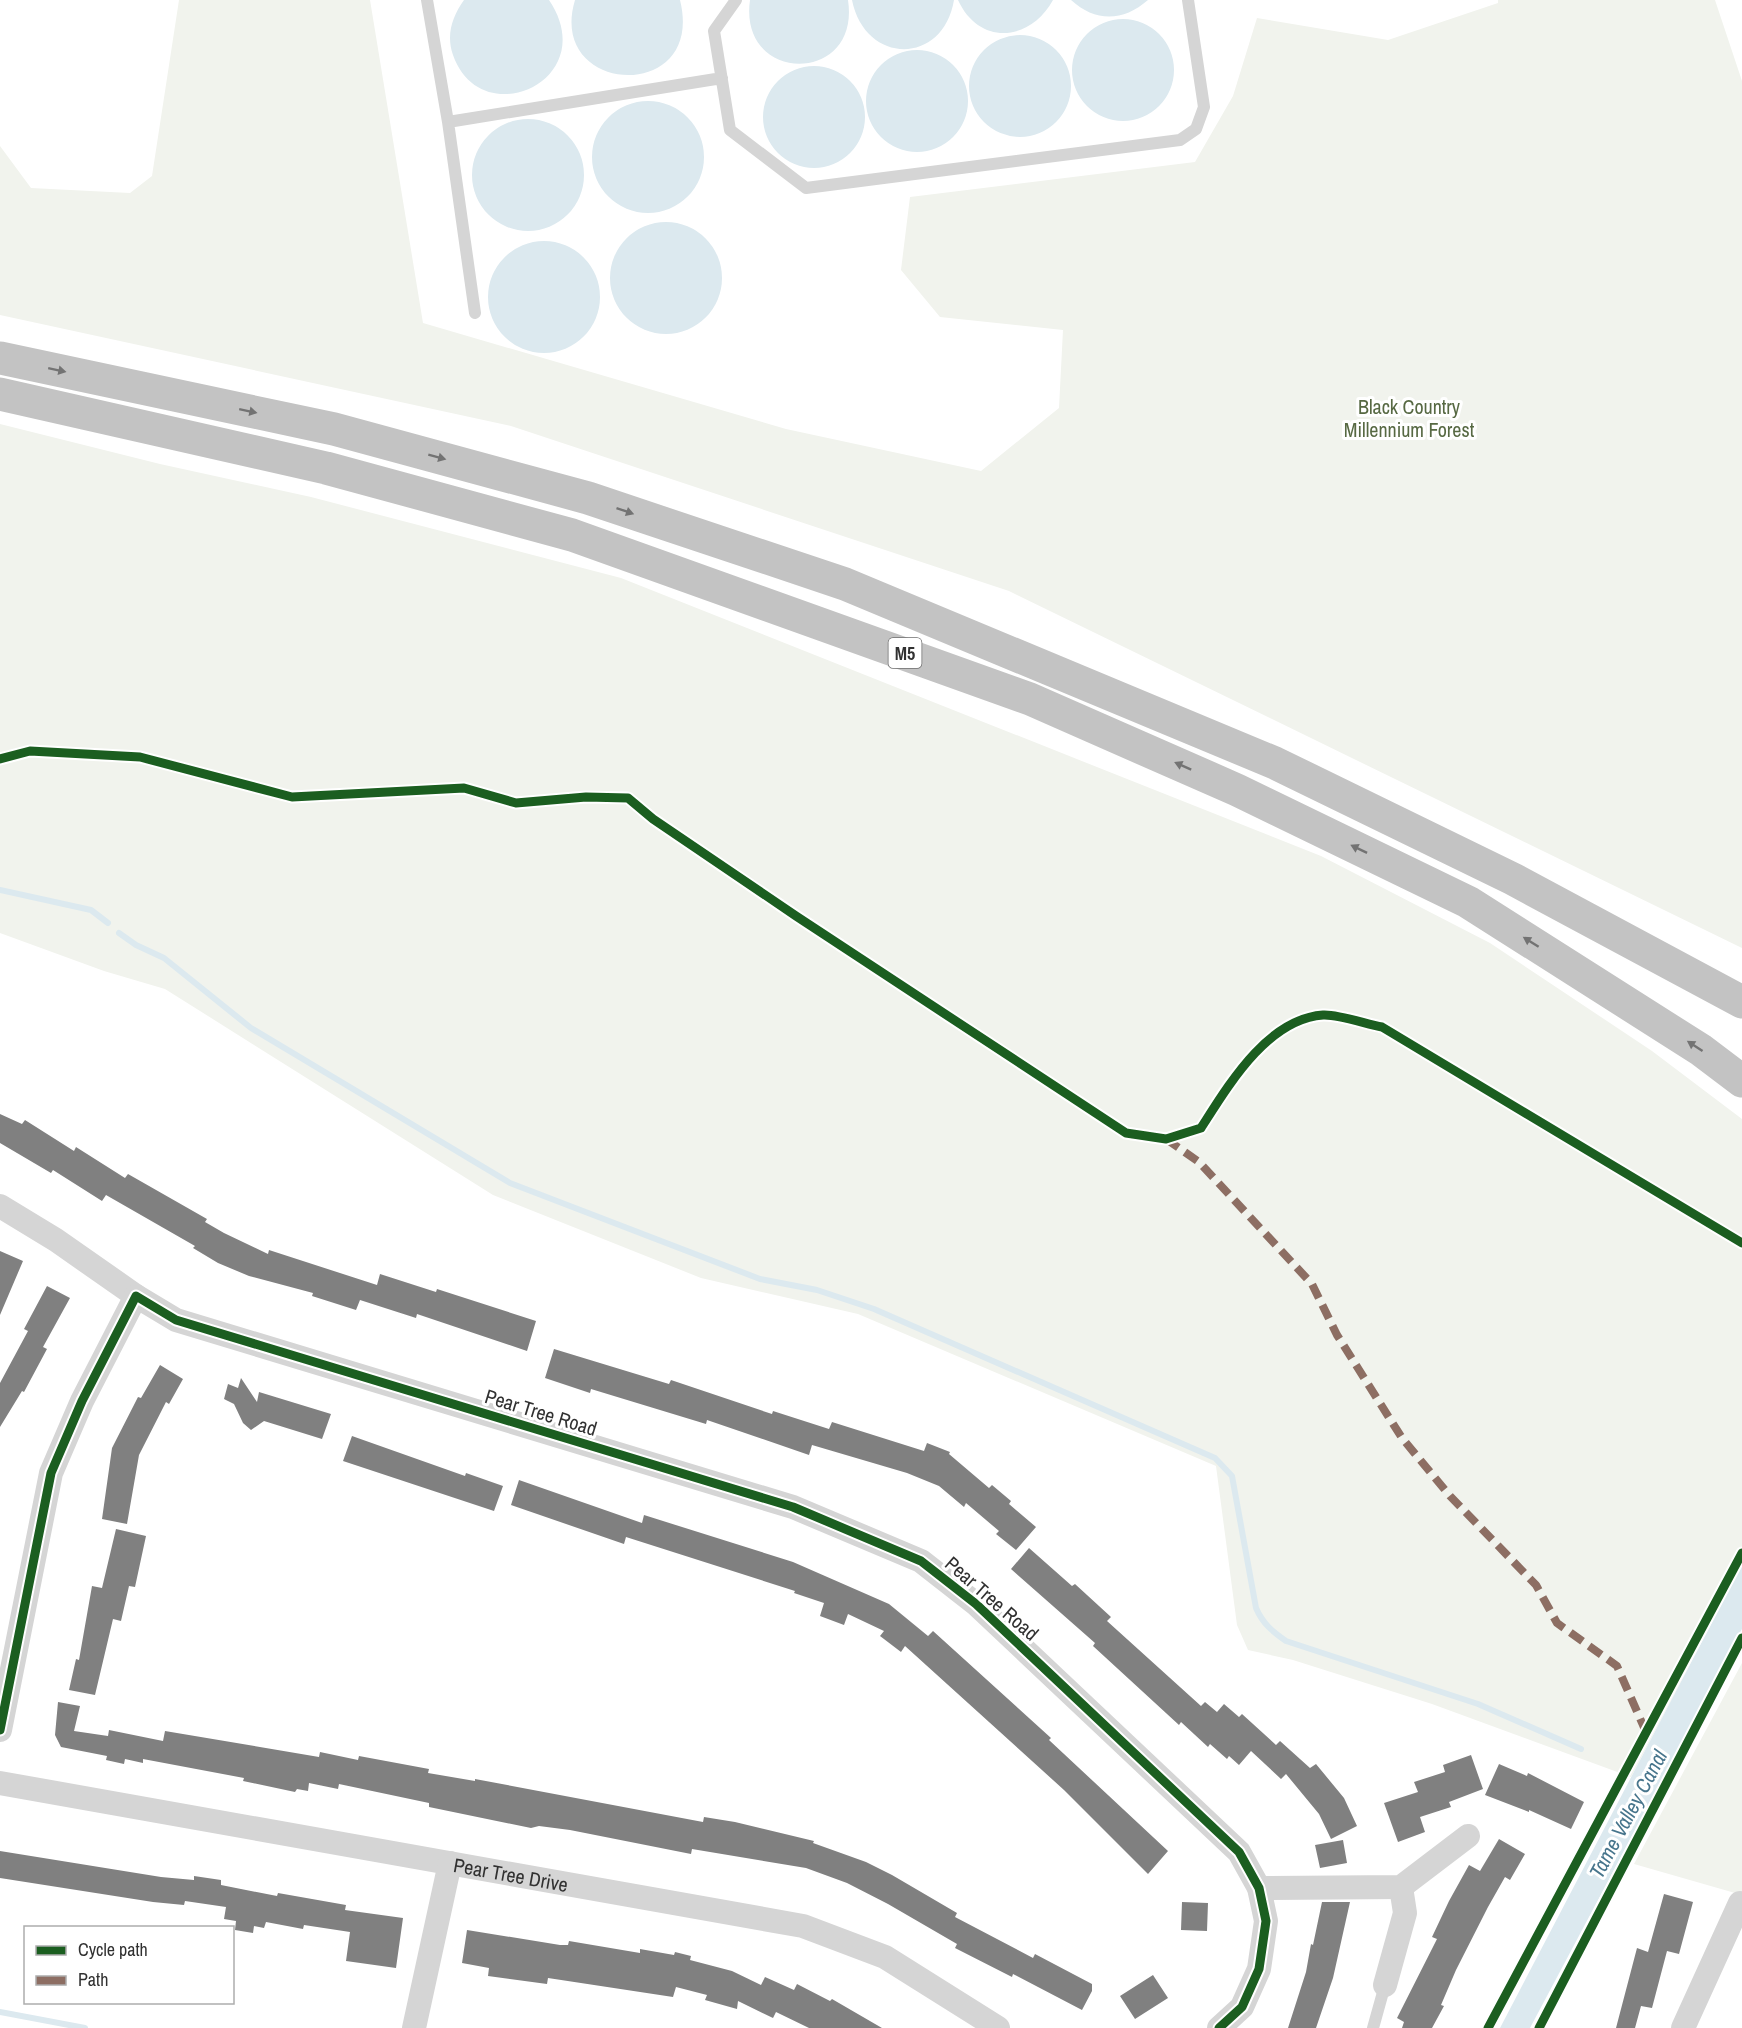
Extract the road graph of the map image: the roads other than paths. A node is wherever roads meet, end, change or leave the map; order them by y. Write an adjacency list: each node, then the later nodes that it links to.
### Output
1 (427, 0): 5 (lane)
2 (736, 0): 4 (lane)
3 (1188, 0): 4 (lane)
4 (722, 78): 5 (lane)
5 (448, 122): 6 (lane)
6 (475, 313)
7 (0, 358): 9 (highway, M5, one-way to 9)
8 (0, 394): 10 (highway, M5, one-way to 8)
9 (1742, 1002)
10 (1742, 1082)
11 (0, 1206): 12 (street, Pear Tree Road)
12 (136, 1296): 13 (street); 18 (street, Pear Tree Road)
13 (0, 1730)
14 (0, 1783): 16 (street, Pear Tree Drive)
15 (1468, 1836): 17 (street)
16 (450, 1863): 21 (street); 22 (street, Pear Tree Drive)
17 (1401, 1887): 18 (street); 20 (street)
18 (1259, 1888): 23 (street)
19 (1740, 1903): 25 (street)
20 (1385, 1985): 24 (lane)
21 (414, 2028)
22 (998, 2028)
23 (1219, 2028)
24 (1373, 2028)
25 (1683, 2028)

